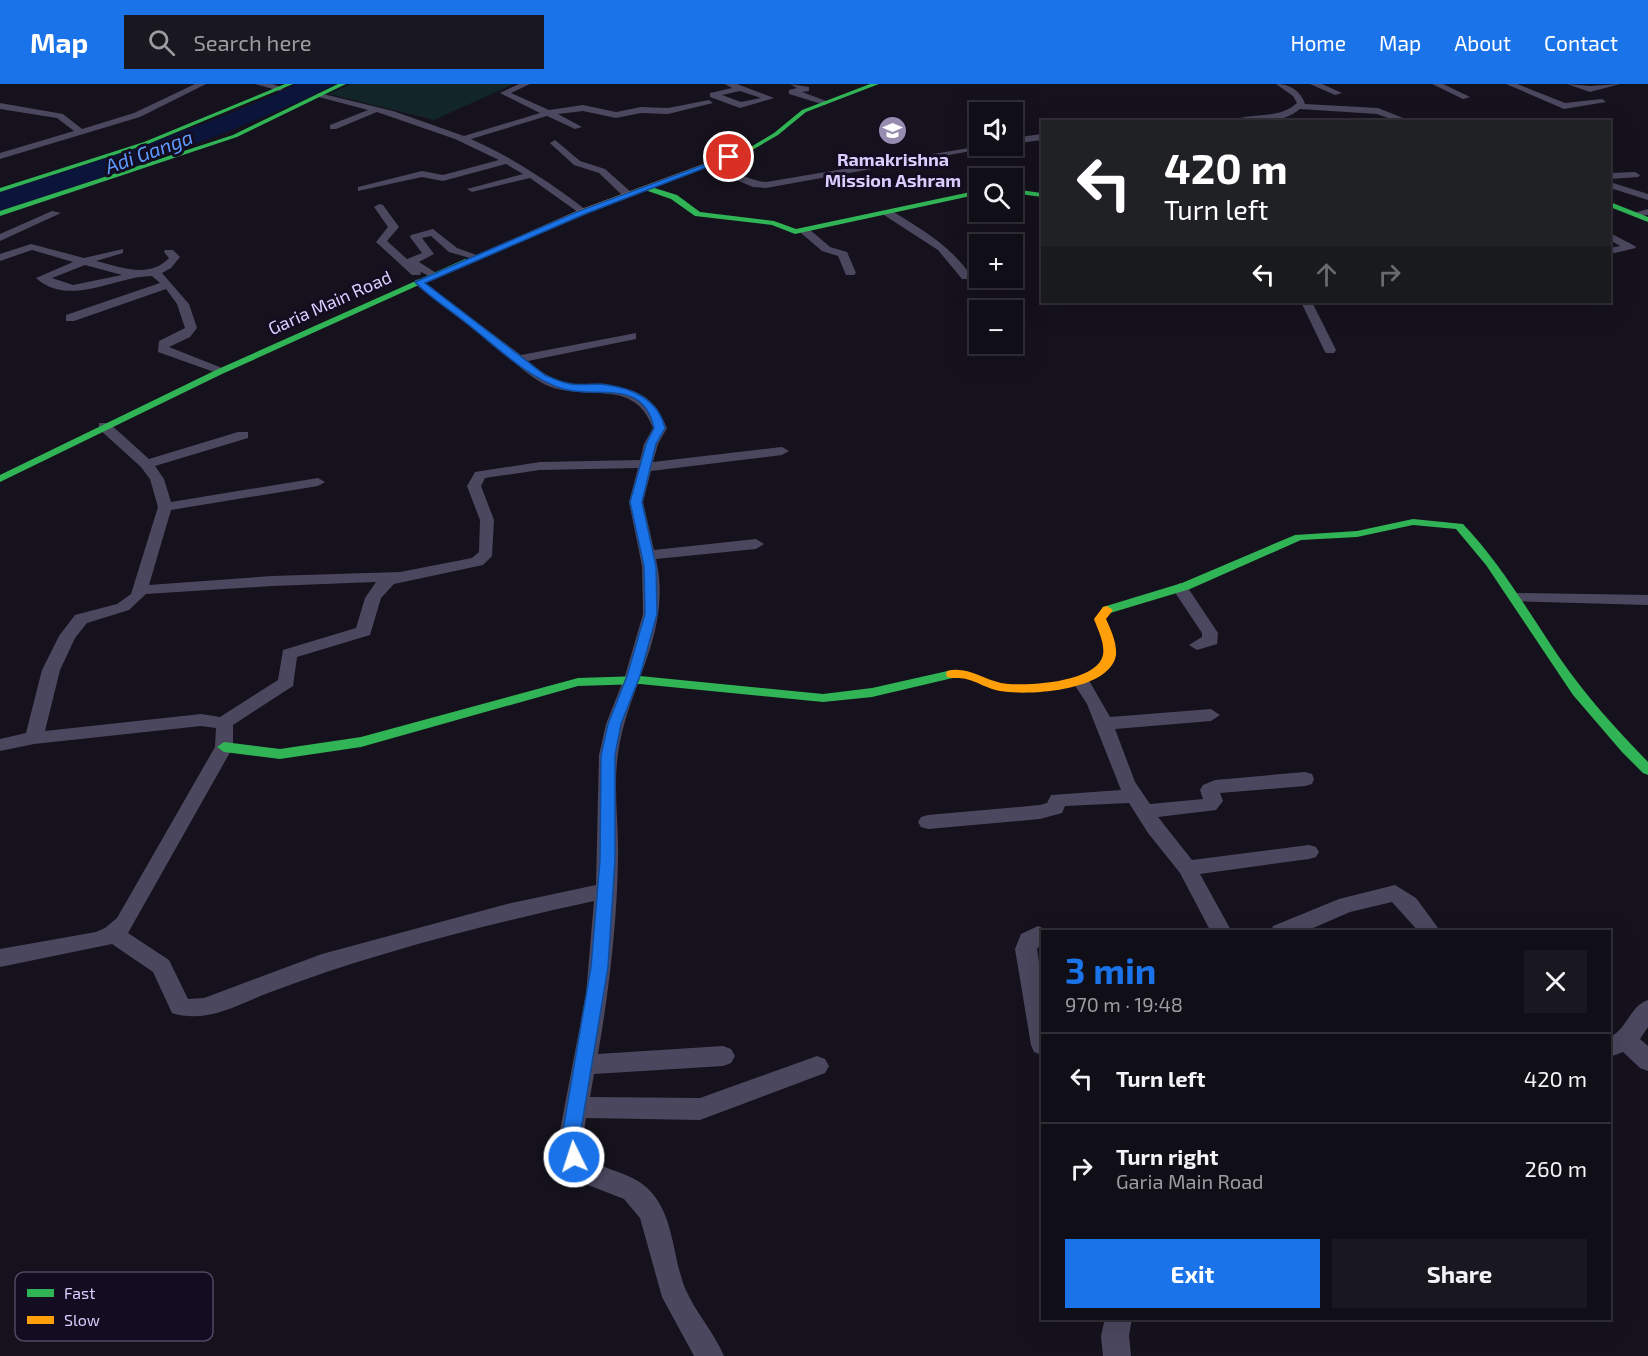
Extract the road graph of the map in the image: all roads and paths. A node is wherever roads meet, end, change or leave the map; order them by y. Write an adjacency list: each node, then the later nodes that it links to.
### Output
1 (202, 84): 33 (street)
2 (259, 84): 13 (street)
3 (343, 84): 17 (main road)
4 (526, 84): 28 (street)
5 (729, 84): 14 (street)
6 (876, 84): 21 (main road, Garia Main Road)
7 (1280, 84): 25 (street)
8 (1314, 84): 16 (street)
9 (1436, 84): 18 (street)
10 (1510, 84): 22 (street)
11 (1572, 84): 12 (street)
12 (1616, 84)
13 (288, 88): 17 (main road); 49 (main road)
14 (741, 88): 19 (street); 19 (street)
15 (793, 88): 19 (street); 21 (street)
16 (1338, 93)
17 (313, 95): 26 (street); 60 (main road)
18 (1466, 97)
19 (770, 98)
20 (658, 101): 27 (street)
21 (825, 102): 41 (main road, Garia Main Road)
22 (1602, 102)
23 (709, 103): 27 (street)
24 (0, 106): 33 (street)
25 (1299, 106): 29 (street); 30 (street)
26 (377, 109): 32 (street); 35 (street)
27 (641, 110): 28 (street)
28 (549, 113): 31 (street); 35 (street)
29 (1263, 120)
30 (1403, 120)
31 (578, 127)
32 (333, 128)
33 (81, 132): 39 (street)
34 (1041, 136): 36 (street)
35 (463, 139): 40 (street)
36 (1023, 139)
37 (555, 143): 52 (street)
38 (969, 150): 41 (street)
39 (0, 156)
40 (507, 161): 42 (street); 47 (street)
41 (708, 166): 46 (main road, Garia Main Road)
42 (530, 175): 48 (street); 57 (street)
43 (1635, 175): 44 (street)
44 (1611, 177)
45 (1611, 185): 54 (street)
46 (648, 188): 52 (main road, Garia Main Road); 62 (main road)
47 (361, 189)
48 (472, 189)
49 (0, 190)
50 (1023, 192): 53 (main road)
51 (969, 194): 59 (main road)
52 (628, 195): 57 (main road, Garia Main Road)
53 (1041, 195)
54 (1648, 197)
55 (1611, 204): 61 (main road)
56 (379, 207): 74 (street)
57 (582, 212): 68 (main road, Garia Main Road)
58 (56, 213): 64 (street)
59 (888, 213): 62 (main road); 73 (street)
60 (0, 214)
61 (1644, 216)
62 (805, 231): 72 (street)
63 (1611, 237): 66 (street)
64 (0, 238)
65 (119, 251): 70 (street)
66 (1611, 251)
67 (170, 252): 71 (street)
68 (477, 257): 74 (main road, Garia Main Road); 74 (street)
69 (0, 258): 70 (street)
70 (84, 261): 71 (street); 71 (street)
71 (148, 272): 75 (street)
72 (850, 273)
73 (966, 277)
74 (426, 279): 80 (street); 81 (main road, Garia Main Road)
75 (166, 285): 77 (street); 81 (street)
76 (1306, 303): 79 (street)
77 (70, 318)
78 (632, 336): 80 (street)
79 (1330, 350)
80 (519, 359): 86 (street)
81 (221, 370): 82 (main road, Garia Main Road)
82 (104, 426): 85 (street); 87 (main road, Garia Main Road)
83 (243, 435): 85 (street)
84 (782, 451): 86 (street)
85 (146, 464): 89 (street)
86 (645, 465): 91 (street); 92 (street)
87 (0, 479)
88 (318, 482): 89 (street)
89 (165, 507): 94 (street)
90 (756, 544): 91 (street)
91 (648, 555): 98 (street)
92 (400, 577): 94 (street); 101 (street)
93 (1180, 588): 95 (main road); 97 (street); 99 (main road)
94 (142, 590): 103 (street)
95 (1517, 598): 96 (street); 106 (main road)
96 (1648, 600)
97 (1197, 645)
98 (634, 676): 99 (main road); 105 (main road); 112 (street)
99 (1081, 681): 102 (street)
100 (1211, 715): 102 (street)
101 (223, 723): 103 (street); 105 (street)
102 (1103, 724): 108 (street)
103 (34, 738): 104 (street)
104 (0, 745)
105 (224, 747): 116 (street)
106 (1648, 770)
107 (1305, 778): 108 (street)
108 (1139, 804): 109 (street); 111 (street)
109 (928, 822)
110 (1309, 852): 111 (street)
111 (1187, 868): 113 (street)
112 (606, 891): 116 (street); 124 (street)
113 (1221, 930)
114 (1286, 930): 115 (street)
115 (1429, 930)
116 (113, 934): 118 (street)
117 (1041, 935): 120 (street)
118 (0, 958)
119 (1648, 1008): 121 (street)
120 (1041, 1039)
121 (1618, 1044): 123 (street)
122 (723, 1056): 124 (street)
123 (1648, 1062)
124 (584, 1065): 126 (street)
125 (817, 1066): 126 (street)
126 (575, 1107): 128 (street)
127 (1119, 1320): 129 (street)
128 (710, 1356)
129 (1117, 1356)

